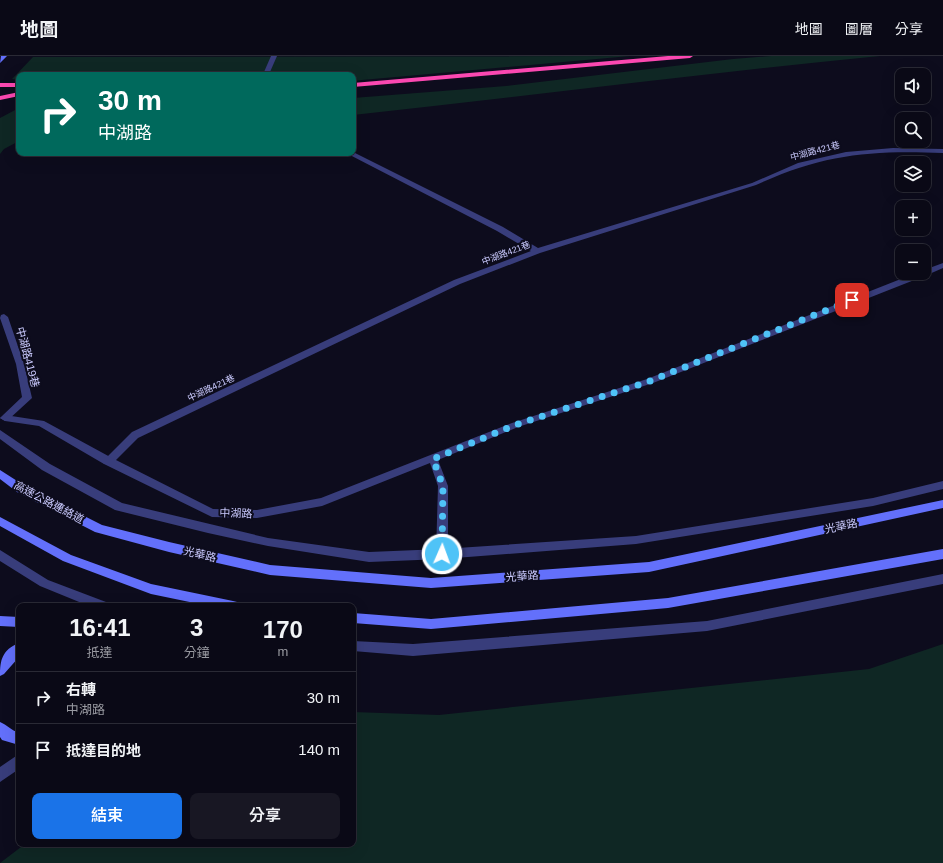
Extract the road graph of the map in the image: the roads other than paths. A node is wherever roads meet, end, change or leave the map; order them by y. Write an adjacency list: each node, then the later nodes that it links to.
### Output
1 (4, 56): 4 (street)
2 (274, 56): 5 (street)
3 (690, 56): 8 (highway)
4 (0, 61)
5 (267, 72)
6 (0, 85): 7 (highway)
7 (16, 85)
8 (356, 85)
9 (16, 95): 10 (highway)
10 (0, 98)
11 (943, 151): 13 (street, 中湖路421巷)
12 (355, 156): 13 (street)
13 (537, 252): 21 (street, 中湖路421巷)
14 (943, 266): 15 (street, 中湖路)
15 (931, 270)
16 (906, 280): 20 (street, 中湖路)
17 (4, 317): 18 (street, 中湖路419巷)
18 (5, 418): 21 (street, 中湖路)
19 (0, 434): 27 (street, 光華路)
20 (433, 459): 21 (street, 中湖路); 27 (street)
21 (108, 461)
22 (0, 474): 26 (street, 高速公路連絡道)
23 (943, 485): 27 (street, 光華路)
24 (943, 504): 26 (street, 光華路)
25 (0, 521): 32 (street)
26 (99, 529)
27 (442, 554)
28 (943, 554): 33 (street)
29 (0, 555): 31 (street)
30 (943, 579): 36 (street)
31 (94, 603)
32 (219, 603)
33 (356, 618)
34 (0, 621): 35 (street)
35 (16, 622)
36 (356, 646)
37 (16, 652): 38 (street)
38 (0, 670)
39 (0, 728): 40 (street)
40 (16, 738)
41 (16, 763): 42 (street)
42 (0, 775)

